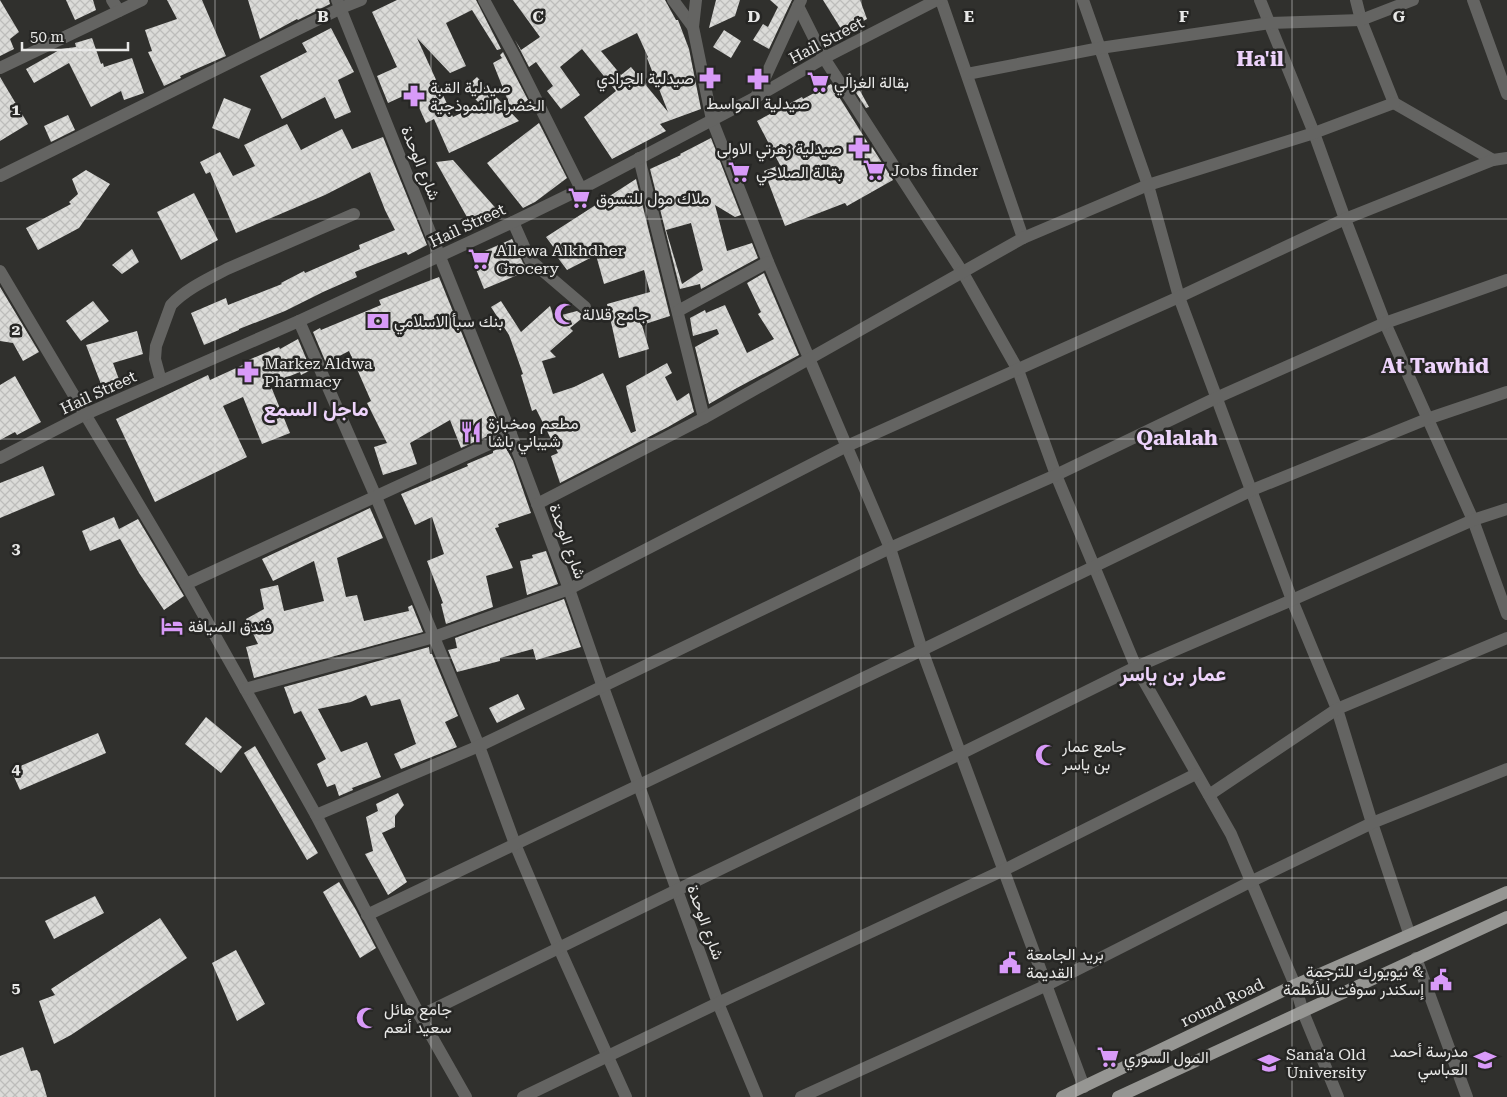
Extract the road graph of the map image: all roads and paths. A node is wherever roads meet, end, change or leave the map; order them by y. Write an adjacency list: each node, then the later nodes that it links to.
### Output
1 (142, 0): 15 (street)
2 (361, 0): 14 (street)
3 (484, 0): 33 (street)
4 (673, 0): 18 (street)
5 (696, 0): 18 (street)
6 (937, 0): 20 (street, Hail Street)
7 (941, 0): 22 (street)
8 (1083, 0): 19 (street)
9 (1260, 0): 17 (street)
10 (1356, 0): 16 (street)
11 (1413, 0): 16 (street)
12 (1473, 0): 23 (street)
13 (799, 3): 20 (street); 24 (street)
14 (339, 4): 31 (street); 38 (street, شارع الوحدة)
15 (116, 6): 21 (street)
16 (1360, 20): 17 (street); 25 (street)
17 (1270, 23): 19 (street); 27 (street)
18 (693, 27): 26 (street)
19 (1100, 48): 22 (street); 32 (street)
20 (824, 58): 24 (street, Hail Street); 41 (street)
21 (0, 68)
22 (967, 74): 37 (street)
23 (1507, 94)
24 (756, 97): 26 (street, Hail Street)
25 (1394, 103): 27 (street); 30 (street)
26 (712, 120): 28 (street, Hail Street); 39 (street)
27 (1314, 133): 32 (street); 35 (street)
28 (639, 158): 33 (street, Hail Street); 45 (street)
29 (1507, 158): 30 (street)
30 (1493, 160): 35 (street)
31 (0, 176)
32 (1148, 185): 37 (street); 43 (street)
33 (581, 189): 36 (street, Hail Street)
34 (354, 214): 50 (street)
35 (1345, 219): 43 (street); 47 (street)
36 (513, 222): 38 (street, Hail Street); 44 (street)
37 (1023, 238): 41 (street)
38 (440, 256): 46 (street, Hail Street); 56 (street, شارع الوحدة)
39 (768, 262): 45 (street); 48 (street)
40 (0, 271): 53 (street)
41 (963, 273): 48 (street); 49 (street)
42 (1507, 280): 47 (street)
43 (1179, 297): 49 (street); 52 (street)
44 (585, 308)
45 (678, 311): 54 (street)
46 (299, 321): 50 (street, Hail Street); 61 (street)
47 (1385, 323): 52 (street); 55 (street)
48 (809, 358): 54 (street); 57 (street)
49 (1018, 370): 57 (street); 59 (street)
50 (161, 381): 53 (street, Hail Street)
51 (1507, 392): 55 (street)
52 (1216, 398): 59 (street); 60 (street)
53 (86, 414): 58 (street, Hail Street); 67 (street)
54 (704, 418): 62 (street)
55 (1427, 419): 60 (street); 64 (street)
56 (511, 434): 61 (street); 62 (street, شارع الوحدة)
57 (847, 446): 65 (street); 68 (street)
58 (0, 458)
59 (1056, 475): 65 (street); 66 (street)
60 (1252, 490): 66 (street); 69 (street)
61 (376, 497): 67 (street); 71 (street)
62 (537, 504): 68 (street, شارع الوحدة)
63 (1507, 509): 64 (street)
64 (1473, 520): 69 (street); 70 (street)
65 (890, 548): 73 (street); 75 (street)
66 (1094, 566): 73 (street); 74 (street)
67 (186, 584): 76 (street)
68 (569, 590): 71 (street); 75 (street, شارع الوحدة)
69 (1292, 600): 74 (street); 77 (street)
70 (1507, 614)
71 (434, 637): 76 (street); 78 (street)
72 (1507, 638): 77 (street)
73 (922, 650): 79 (street); 82 (street)
74 (1136, 667): 79 (street); 81 (street)
75 (603, 687): 78 (street); 82 (street, شارع الوحدة)
76 (245, 690): 84 (street)
77 (1337, 709): 83 (street); 85 (street)
78 (479, 746): 84 (street); 86 (street)
79 (960, 754): 87 (street); 89 (street)
80 (1507, 769): 85 (street)
81 (1196, 774): 83 (street); 87 (street)
82 (638, 784): 86 (street); 89 (street, شارع الوحدة)
83 (1209, 795): 88 (street)
84 (316, 815): 91 (street)
85 (1372, 823): 88 (street); 93 (street)
86 (515, 844): 91 (street); 94 (street)
87 (1004, 870): 97 (street); 98 (street)
88 (1252, 881): 96 (street); 97 (street)
89 (677, 890): 94 (street); 98 (street, شارع الوحدة)
90 (1507, 892): 93 (main road, round Road)
91 (367, 915): 100 (street)
92 (1507, 917): 95 (main road)
93 (1410, 933): 96 (main road, round Road)
94 (559, 948): 100 (street); 101 (street)
95 (1416, 958): 99 (main road); 111 (street)
96 (1295, 985): 99 (street); 102 (main road, round Road)
97 (1047, 986): 102 (street); 107 (street)
98 (718, 1003): 101 (street); 106 (street, شارع الوحدة)
99 (1303, 1012): 109 (main road); 110 (street)
100 (420, 1016): 103 (street)
101 (607, 1057): 104 (street); 105 (street)
102 (1084, 1087): 108 (main road, round Road)
103 (466, 1097)
104 (523, 1097)
105 (626, 1097)
106 (758, 1097)
107 (801, 1097)
108 (1062, 1097)
109 (1118, 1097)
110 (1338, 1097)
111 (1467, 1097)

